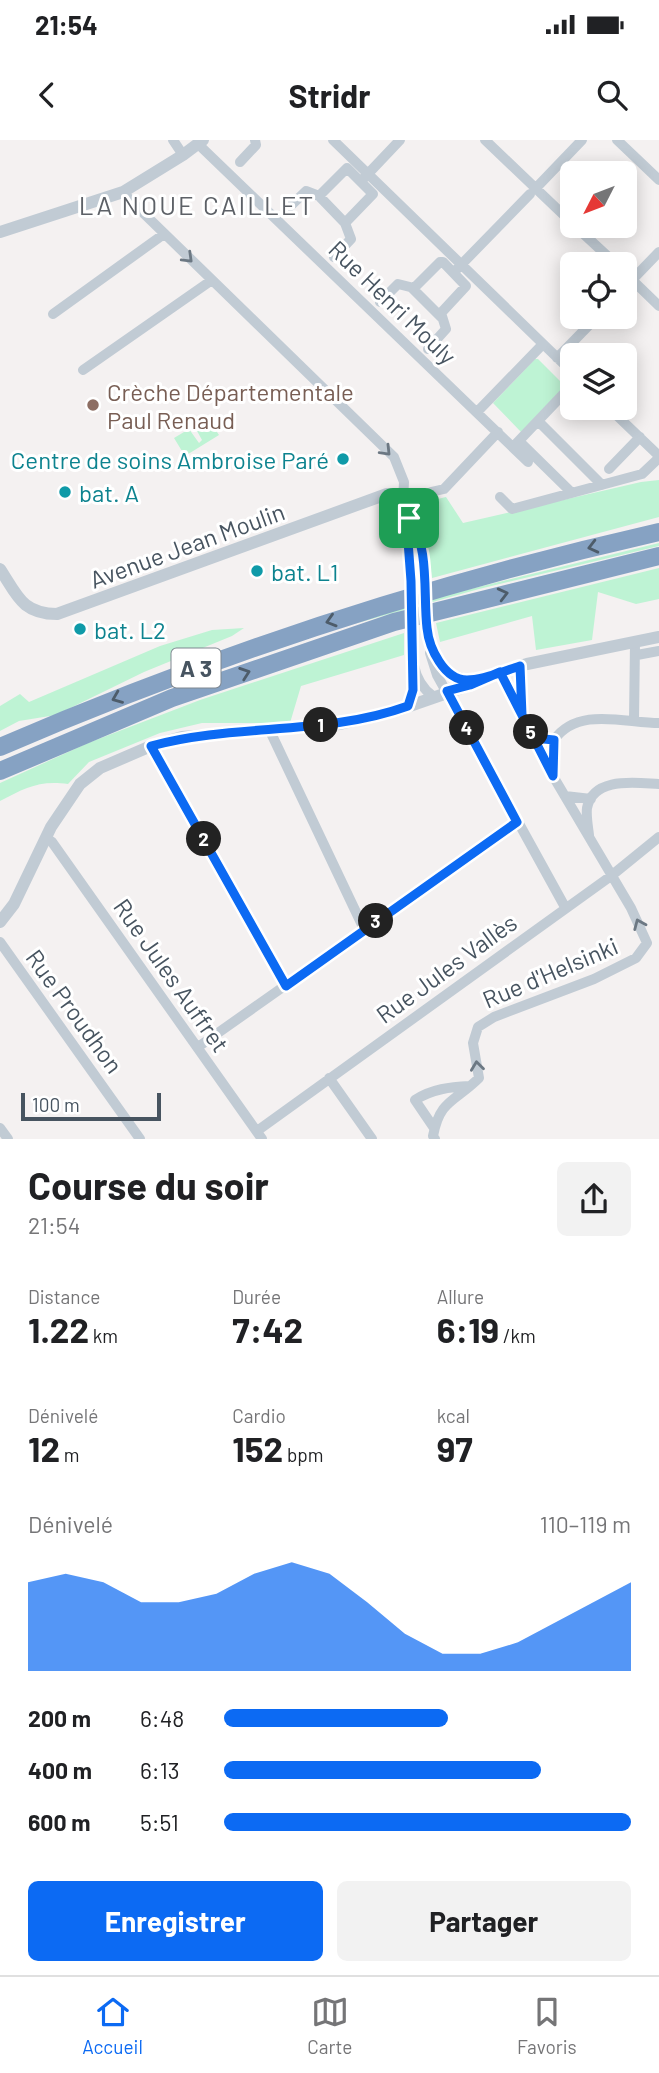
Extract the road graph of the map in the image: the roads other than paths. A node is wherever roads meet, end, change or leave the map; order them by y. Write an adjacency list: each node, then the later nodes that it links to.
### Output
1 (173, 140): 9 (street)
2 (255, 140): 10 (street)
3 (333, 140): 11 (street)
4 (400, 140): 11 (street)
5 (485, 140): 13 (street)
6 (582, 140): 13 (street)
7 (617, 140): 12 (street)
8 (200, 142): 9 (street); 41 (street, Rue Henri Mouly)
9 (183, 155): 14 (street)
10 (240, 162)
11 (364, 177): 15 (street); 18 (street); 25 (street)
12 (659, 180)
13 (533, 191): 17 (street); 25 (street)
14 (123, 192): 19 (street); 20 (street)
15 (319, 196): 16 (street); 18 (street)
16 (285, 210)
17 (560, 213)
18 (345, 223): 24 (street)
19 (0, 232)
20 (164, 234): 27 (street, one-way to 27); 32 (street)
21 (589, 238): 22 (street)
22 (603, 252)
23 (659, 252): 26 (street)
24 (334, 257)
25 (458, 268): 28 (street); 33 (street); 35 (street)
26 (637, 273)
27 (212, 280): 39 (street); 54 (street, one-way to 54)
28 (412, 288): 30 (street); 33 (street)
29 (637, 290): 31 (street)
30 (380, 302)
31 (659, 306)
32 (53, 314)
33 (442, 317): 36 (street)
34 (585, 329): 37 (street)
35 (543, 344): 37 (street); 41 (street)
36 (428, 349)
37 (557, 358): 38 (street)
38 (560, 361)
39 (83, 370)
40 (560, 398): 43 (street)
41 (478, 411): 44 (street, Rue Henri Mouly)
42 (621, 420): 45 (street)
43 (538, 421): 46 (street); 50 (street)
44 (498, 432): 46 (street, Rue Henri Mouly); 51 (street)
45 (640, 438): 47 (street); 49 (street)
46 (516, 444): 48 (street, Rue Henri Mouly); 52 (street)
47 (658, 452): 50 (street)
48 (528, 462)
49 (609, 469)
50 (602, 485): 52 (street)
51 (431, 492)
52 (572, 493): 53 (street)
53 (500, 497)
54 (403, 499): 55 (street); 58 (street, Avenue Jean Moulin)
55 (409, 518): 59 (street); 63 (street)
56 (659, 532): 76 (highway, A 3, one-way to 76)
57 (659, 555): 77 (highway, A 3, one-way to 57)
58 (0, 570)
59 (427, 631): 65 (street); 66 (street)
60 (659, 637): 61 (street)
61 (636, 649): 62 (street); 64 (street); 70 (street)
62 (659, 651)
63 (412, 658): 67 (street); 68 (street)
64 (520, 666): 65 (street); 69 (street)
65 (500, 672): 66 (street); 69 (street)
66 (447, 691): 67 (street); 82 (street)
67 (433, 696): 68 (street)
68 (408, 706): 72 (street)
69 (522, 715): 73 (street)
70 (634, 720): 71 (street); 74 (street)
71 (659, 723)
72 (270, 730): 75 (street); 89 (street)
73 (534, 738): 74 (street); 78 (street)
74 (554, 740): 78 (street)
75 (151, 746): 84 (street); 91 (street)
76 (0, 747)
77 (0, 771)
78 (553, 776): 80 (street)
79 (659, 784): 81 (street)
80 (565, 796): 81 (street); 85 (street)
81 (591, 799): 85 (street)
82 (517, 822): 87 (street); 89 (street)
83 (659, 837): 86 (street, Rue Jules Vallès)
84 (46, 838): 88 (street); 92 (street, Rue Jules Auffret)
85 (590, 841): 86 (street)
86 (611, 876): 87 (street, Rue Jules Vallès); 94 (street, Rue d'Helsinki, one-way to 86)
87 (565, 908): 93 (street, Rue Jules Vallès)
88 (0, 922)
89 (364, 929): 91 (street)
90 (0, 942): 99 (street, Rue Proudhon)
91 (286, 986): 92 (street)
92 (198, 1047): 97 (street, Rue Jules Auffret)
93 (329, 1078): 97 (street, Rue Jules Vallès); 100 (street)
94 (471, 1086): 96 (street); 96 (street)
95 (0, 1128): 98 (street)
96 (435, 1133)
97 (259, 1135)
98 (8, 1139)
99 (140, 1139)
100 (372, 1139)

